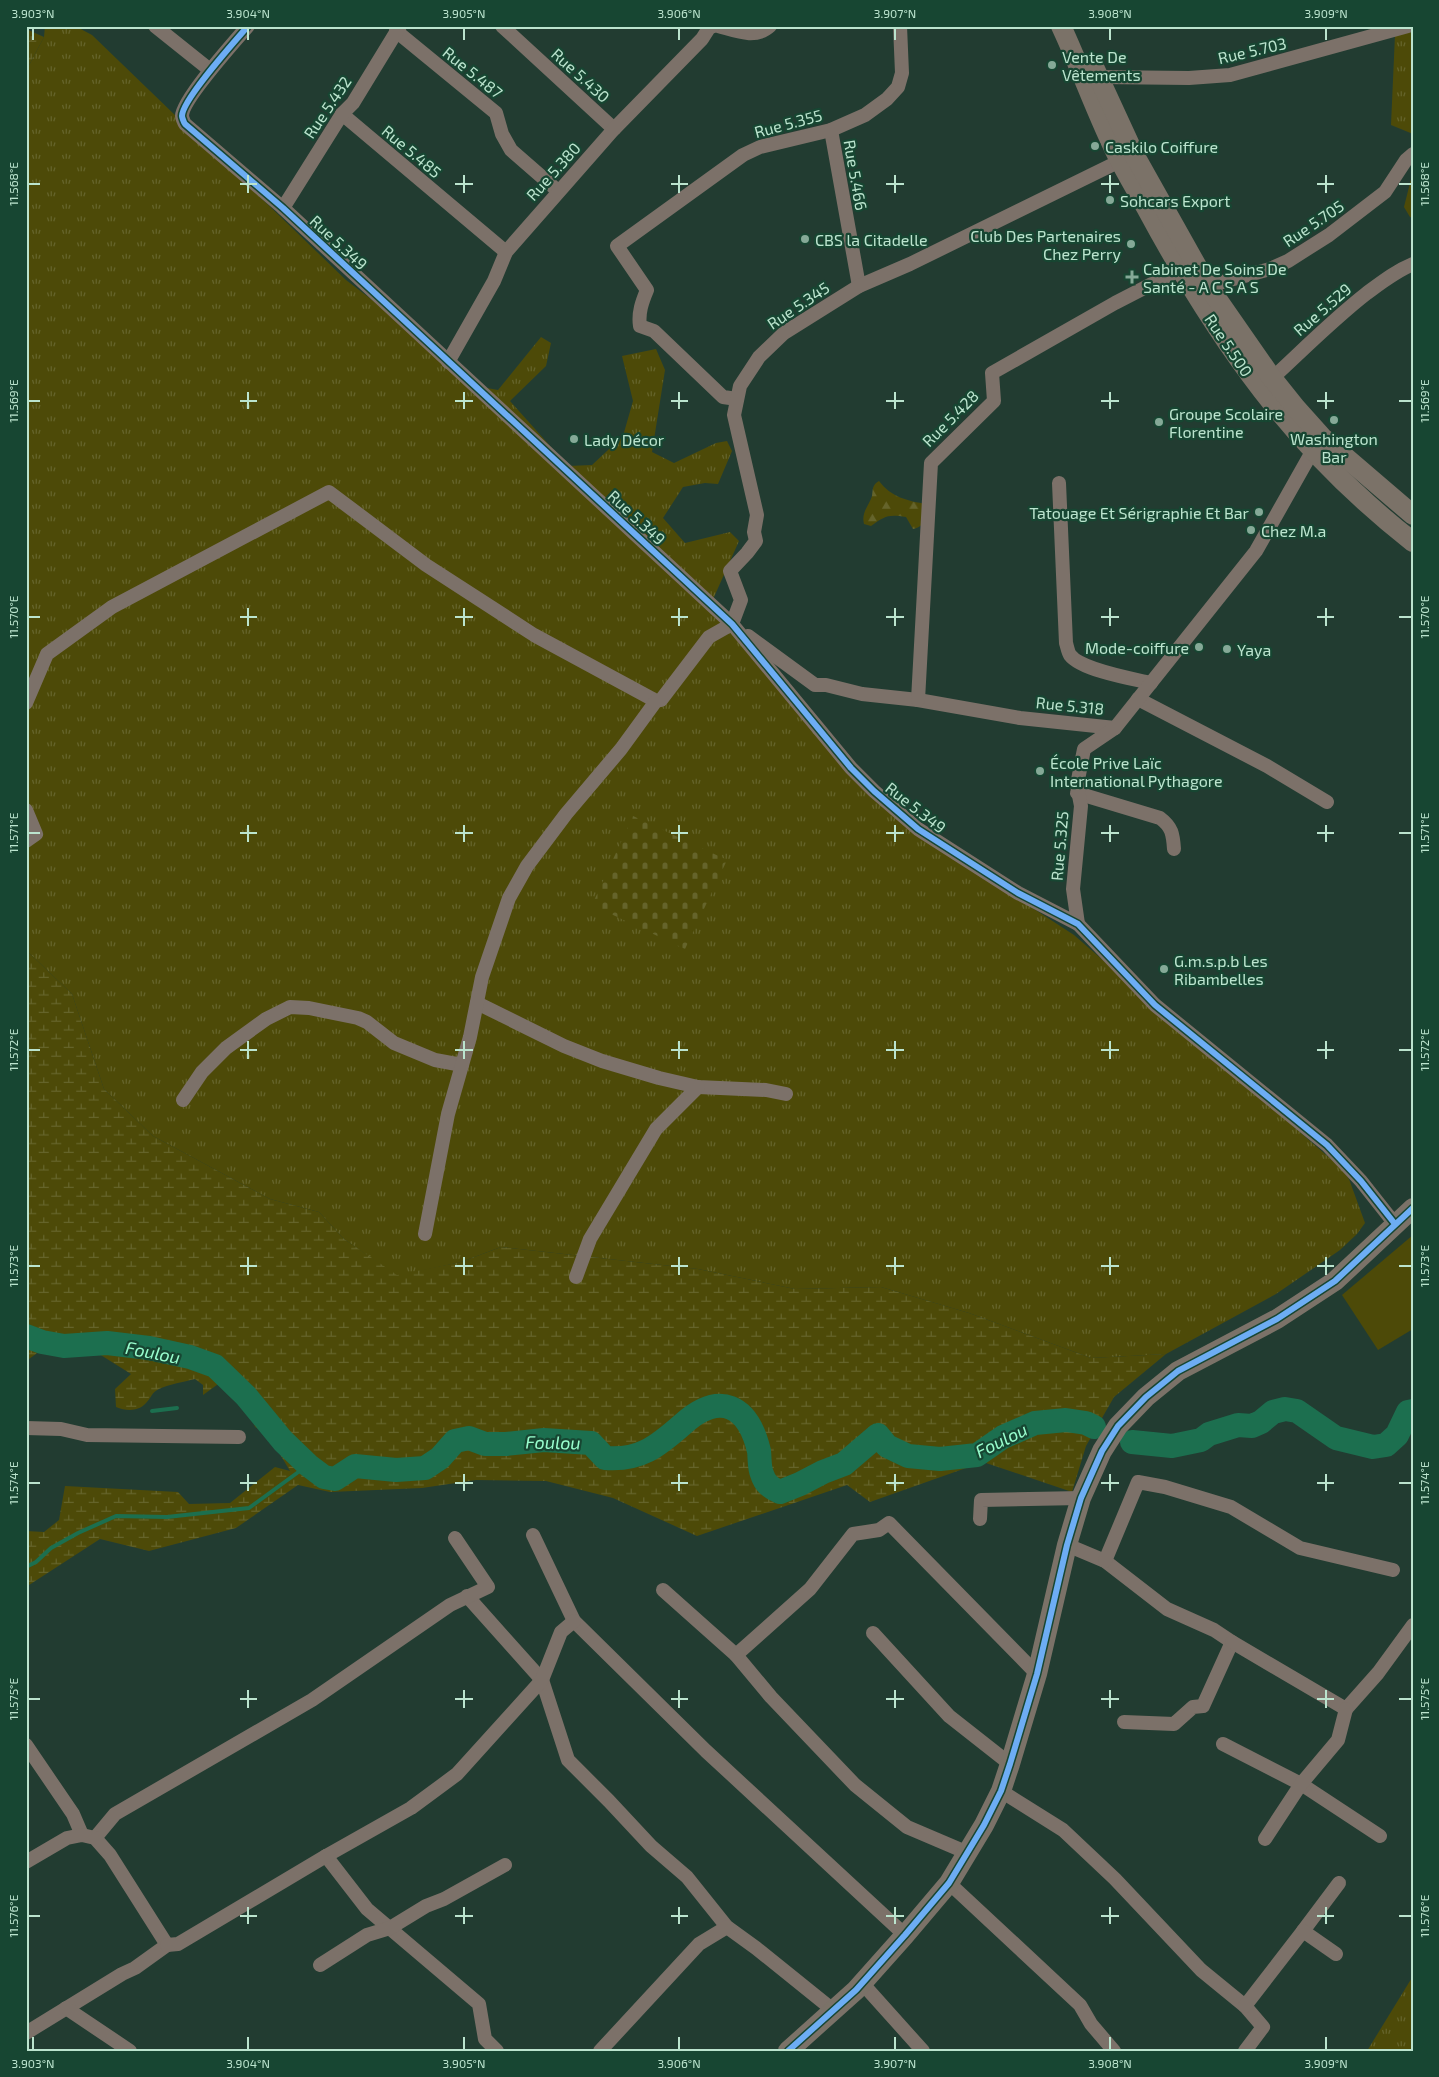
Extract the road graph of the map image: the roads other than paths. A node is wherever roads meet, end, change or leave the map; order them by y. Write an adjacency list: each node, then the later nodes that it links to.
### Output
1 (155, 26): 12 (street)
2 (248, 26): 12 (street)
3 (502, 26): 15 (street, Rue 5.430)
4 (713, 26): 15 (street, Rue 5.380)
5 (718, 26): 6 (street)
6 (770, 26)
7 (900, 26): 16 (street, Rue 5.355)
8 (1061, 26): 18 (main road, Rue 5.500)
9 (1075, 26): 13 (main road, Rue 5.500)
10 (1408, 26): 13 (street, Rue 5.703)
11 (398, 29): 14 (street, Rue 5.432); 19 (street, Rue 5.487)
12 (210, 70): 20 (street, Rue 5.349)
13 (1099, 77): 25 (main road, Rue 5.500)
14 (342, 114): 20 (street, Rue 5.432); 21 (street, Rue 5.485)
15 (614, 129): 19 (street, Rue 5.380)
16 (830, 130): 24 (street, Rue 5.466); 28 (street, Rue 5.355)
17 (1413, 154): 25 (street, Rue 5.705)
18 (1120, 161): 23 (main road, Rue 5.500); 24 (street, Rue 5.345)
19 (558, 191): 21 (street, Rue 5.380)
20 (283, 208): 26 (street, Rue 5.349)
21 (506, 252): 26 (street, Rue 5.380)
22 (1413, 264): 27 (street, Rue 5.529)
23 (1179, 270): 27 (main road, Rue 5.500); 36 (street, Rue 5.428)
24 (858, 286): 28 (street, Rue 5.345)
25 (1208, 286): 27 (main road, Rue 5.500)
26 (448, 362): 33 (street, Rue 5.349)
27 (1266, 384): 29 (main road, Rue 5.500)
28 (737, 399): 33 (street, Rue 5.345)
29 (1317, 443): 31 (main road, Rue 5.500); 32 (main road, Rue 5.500); 34 (street, Rue 5.318)
30 (1059, 482): 34 (street)
31 (1413, 515)
32 (1413, 542)
33 (732, 624): 36 (street, Rue 5.318); 37 (street); 45 (street, Rue 5.349)
34 (1151, 683): 35 (street, Rue 5.318)
35 (1138, 699): 39 (street, Rue 5.318); 41 (street)
36 (918, 700): 39 (street, Rue 5.318)
37 (656, 701): 38 (street); 46 (street)
38 (26, 703)
39 (1115, 728): 40 (street, Rue 5.325)
40 (1077, 793): 44 (street); 45 (street, Rue 5.325)
41 (1327, 802)
42 (26, 810): 43 (street)
43 (26, 842)
44 (1174, 849)
45 (1078, 924): 52 (street, Rue 5.349)
46 (477, 1003): 47 (street); 48 (street)
47 (462, 1065): 50 (street); 53 (street)
48 (698, 1087): 49 (street); 54 (street)
49 (786, 1094)
50 (183, 1100)
51 (1413, 1208): 52 (main road)
52 (1395, 1224): 57 (main road)
53 (425, 1234)
54 (576, 1278)
55 (26, 1428): 56 (street)
56 (240, 1437)
57 (1081, 1498): 58 (street); 61 (main road)
58 (980, 1519)
59 (533, 1535): 66 (street)
60 (455, 1538): 65 (street)
61 (1067, 1545): 62 (street); 71 (main road)
62 (1105, 1561): 63 (street); 69 (street)
63 (1392, 1570)
64 (663, 1590): 70 (street)
65 (467, 1596): 72 (street); 80 (street)
66 (574, 1621): 72 (street); 92 (street)
67 (1413, 1625): 73 (street)
68 (873, 1633): 77 (street)
69 (1232, 1642): 73 (street); 74 (street)
70 (736, 1655): 71 (street); 83 (street)
71 (1037, 1674): 77 (main road)
72 (542, 1680): 84 (street); 89 (street)
73 (1346, 1710): 78 (street)
74 (1124, 1722)
75 (1223, 1744): 78 (street)
76 (26, 1746): 80 (street)
77 (1010, 1764): 79 (main road)
78 (1301, 1784): 81 (street); 82 (street)
79 (1001, 1791): 83 (main road); 97 (street)
80 (88, 1836): 85 (street); 93 (street)
81 (1380, 1836)
82 (1265, 1839)
83 (968, 1853): 87 (main road)
84 (326, 1856): 90 (street); 93 (street)
85 (26, 1862)
86 (505, 1865): 90 (street)
87 (950, 1883): 92 (main road); 106 (street)
88 (1339, 1883): 91 (street)
89 (727, 1926): 99 (street); 104 (street)
90 (390, 1928): 95 (street); 103 (street)
91 (1303, 1931): 94 (street); 97 (street)
92 (905, 1935): 96 (main road)
93 (167, 1945): 98 (street)
94 (1336, 1954)
95 (320, 1965)
96 (862, 1983): 99 (main road); 105 (street)
97 (1245, 2006): 107 (street)
98 (66, 2008): 100 (street); 102 (street)
99 (833, 2010): 101 (main road)
100 (26, 2033)
101 (791, 2050)
102 (130, 2051)
103 (497, 2051)
104 (600, 2051)
105 (923, 2051)
106 (1114, 2051)
107 (1245, 2051)

